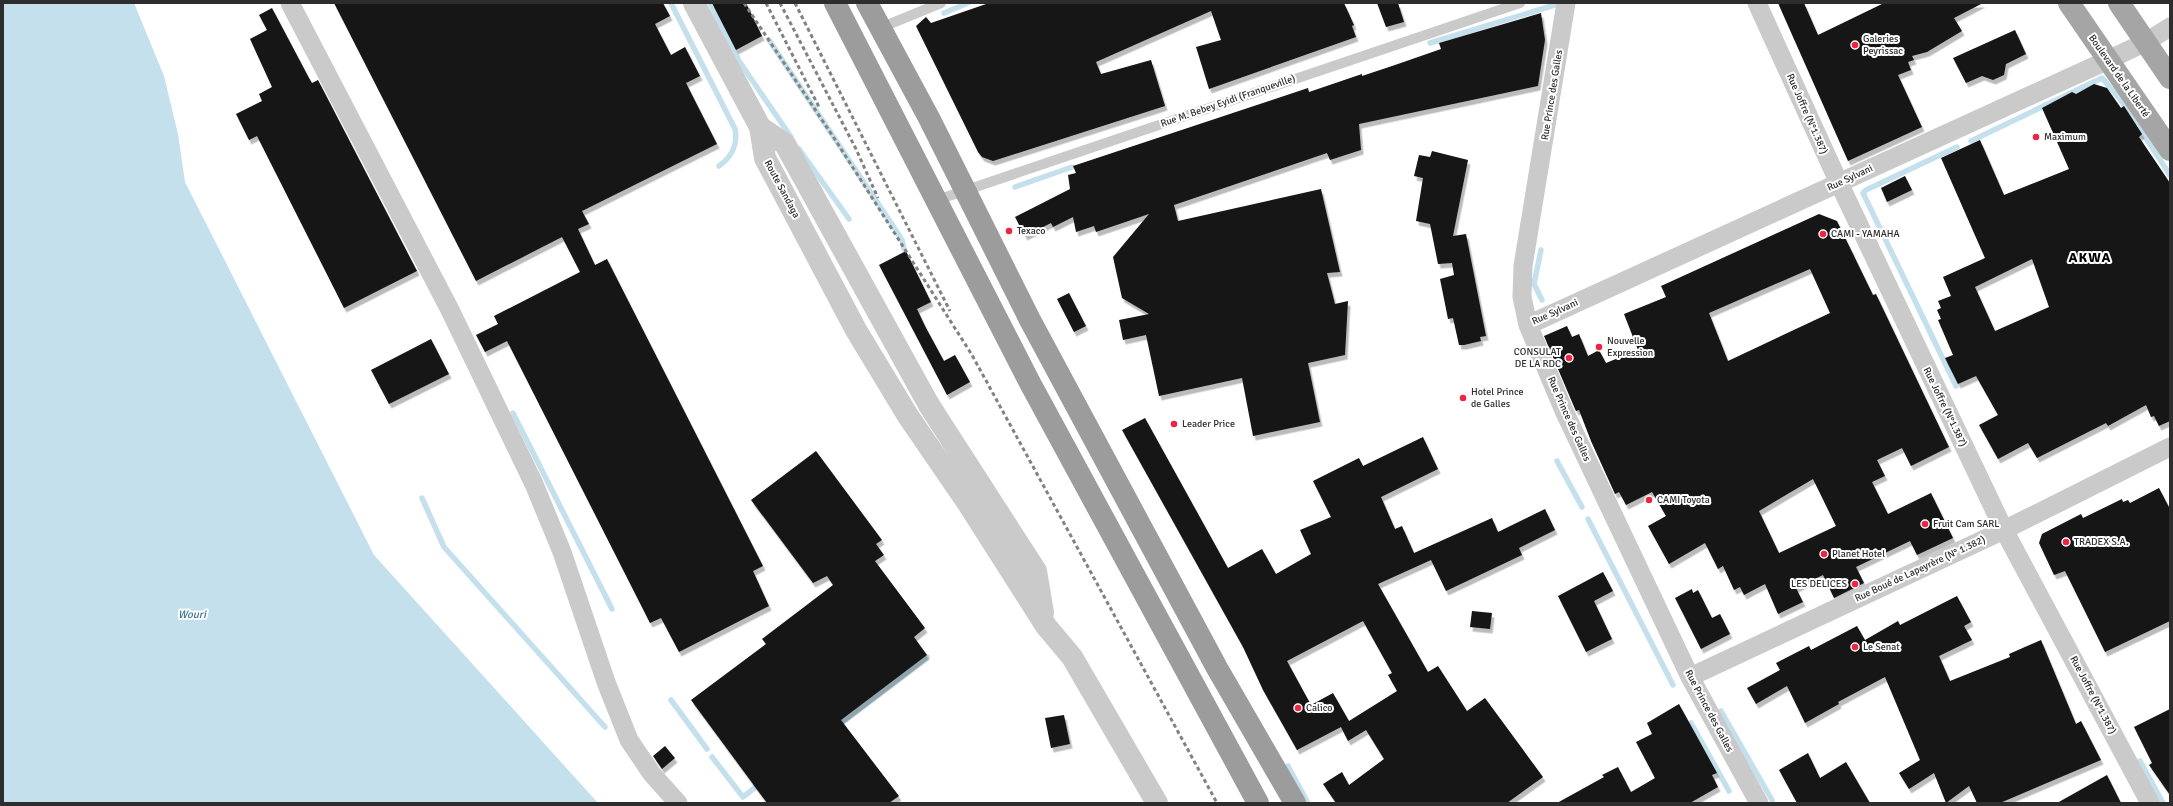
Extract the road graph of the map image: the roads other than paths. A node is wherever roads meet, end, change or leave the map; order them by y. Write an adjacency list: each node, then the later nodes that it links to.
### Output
1 (290, 3): 26 (street)
2 (694, 3): 16 (street, Route Sandaga)
3 (835, 3): 20 (highway)
4 (867, 3): 11 (highway)
5 (940, 3): 11 (lane)
6 (1520, 3): 19 (lane, Rue M. Bebey Eyidi (Franqueville))
7 (1566, 3): 21 (street, Rue Prince des Galles)
8 (1757, 3): 18 (street, Rue Joffre (N°1.387))
9 (2069, 3): 14 (main road, Boulevard de la Liberté)
10 (2119, 3): 13 (main road)
11 (880, 28): 19 (highway)
12 (2170, 28): 13 (street, Rue Sylvani)
13 (2146, 42): 14 (street, Rue Sylvani); 15 (main road)
14 (2108, 60): 17 (main road, Boulevard de la Liberté); 18 (street, Rue Sylvani)
15 (2170, 78)
16 (760, 127): 23 (street); 23 (street, Route Sandaga)
17 (2170, 150)
18 (1839, 184): 21 (street, Rue Sylvani); 24 (street, Rue Joffre (N°1.387))
19 (966, 189): 20 (lane, Rue M. Bebey Eyidi (Franqueville)); 29 (highway)
20 (937, 200): 28 (highway)
21 (1528, 325): 25 (street, Rue Prince des Galles)
22 (2170, 447): 24 (street, Rue Boué de Lapeyrère (N° 1.382))
23 (978, 500): 27 (street)
24 (2004, 530): 25 (street, Rue Boué de Lapeyrère (N° 1.382)); 31 (street, Rue Joffre (N°1.387))
25 (1690, 677): 30 (street, Rue Prince des Galles)
26 (678, 803)
27 (1157, 803)
28 (1258, 803)
29 (1295, 803)
30 (1759, 803)
31 (2150, 803)

